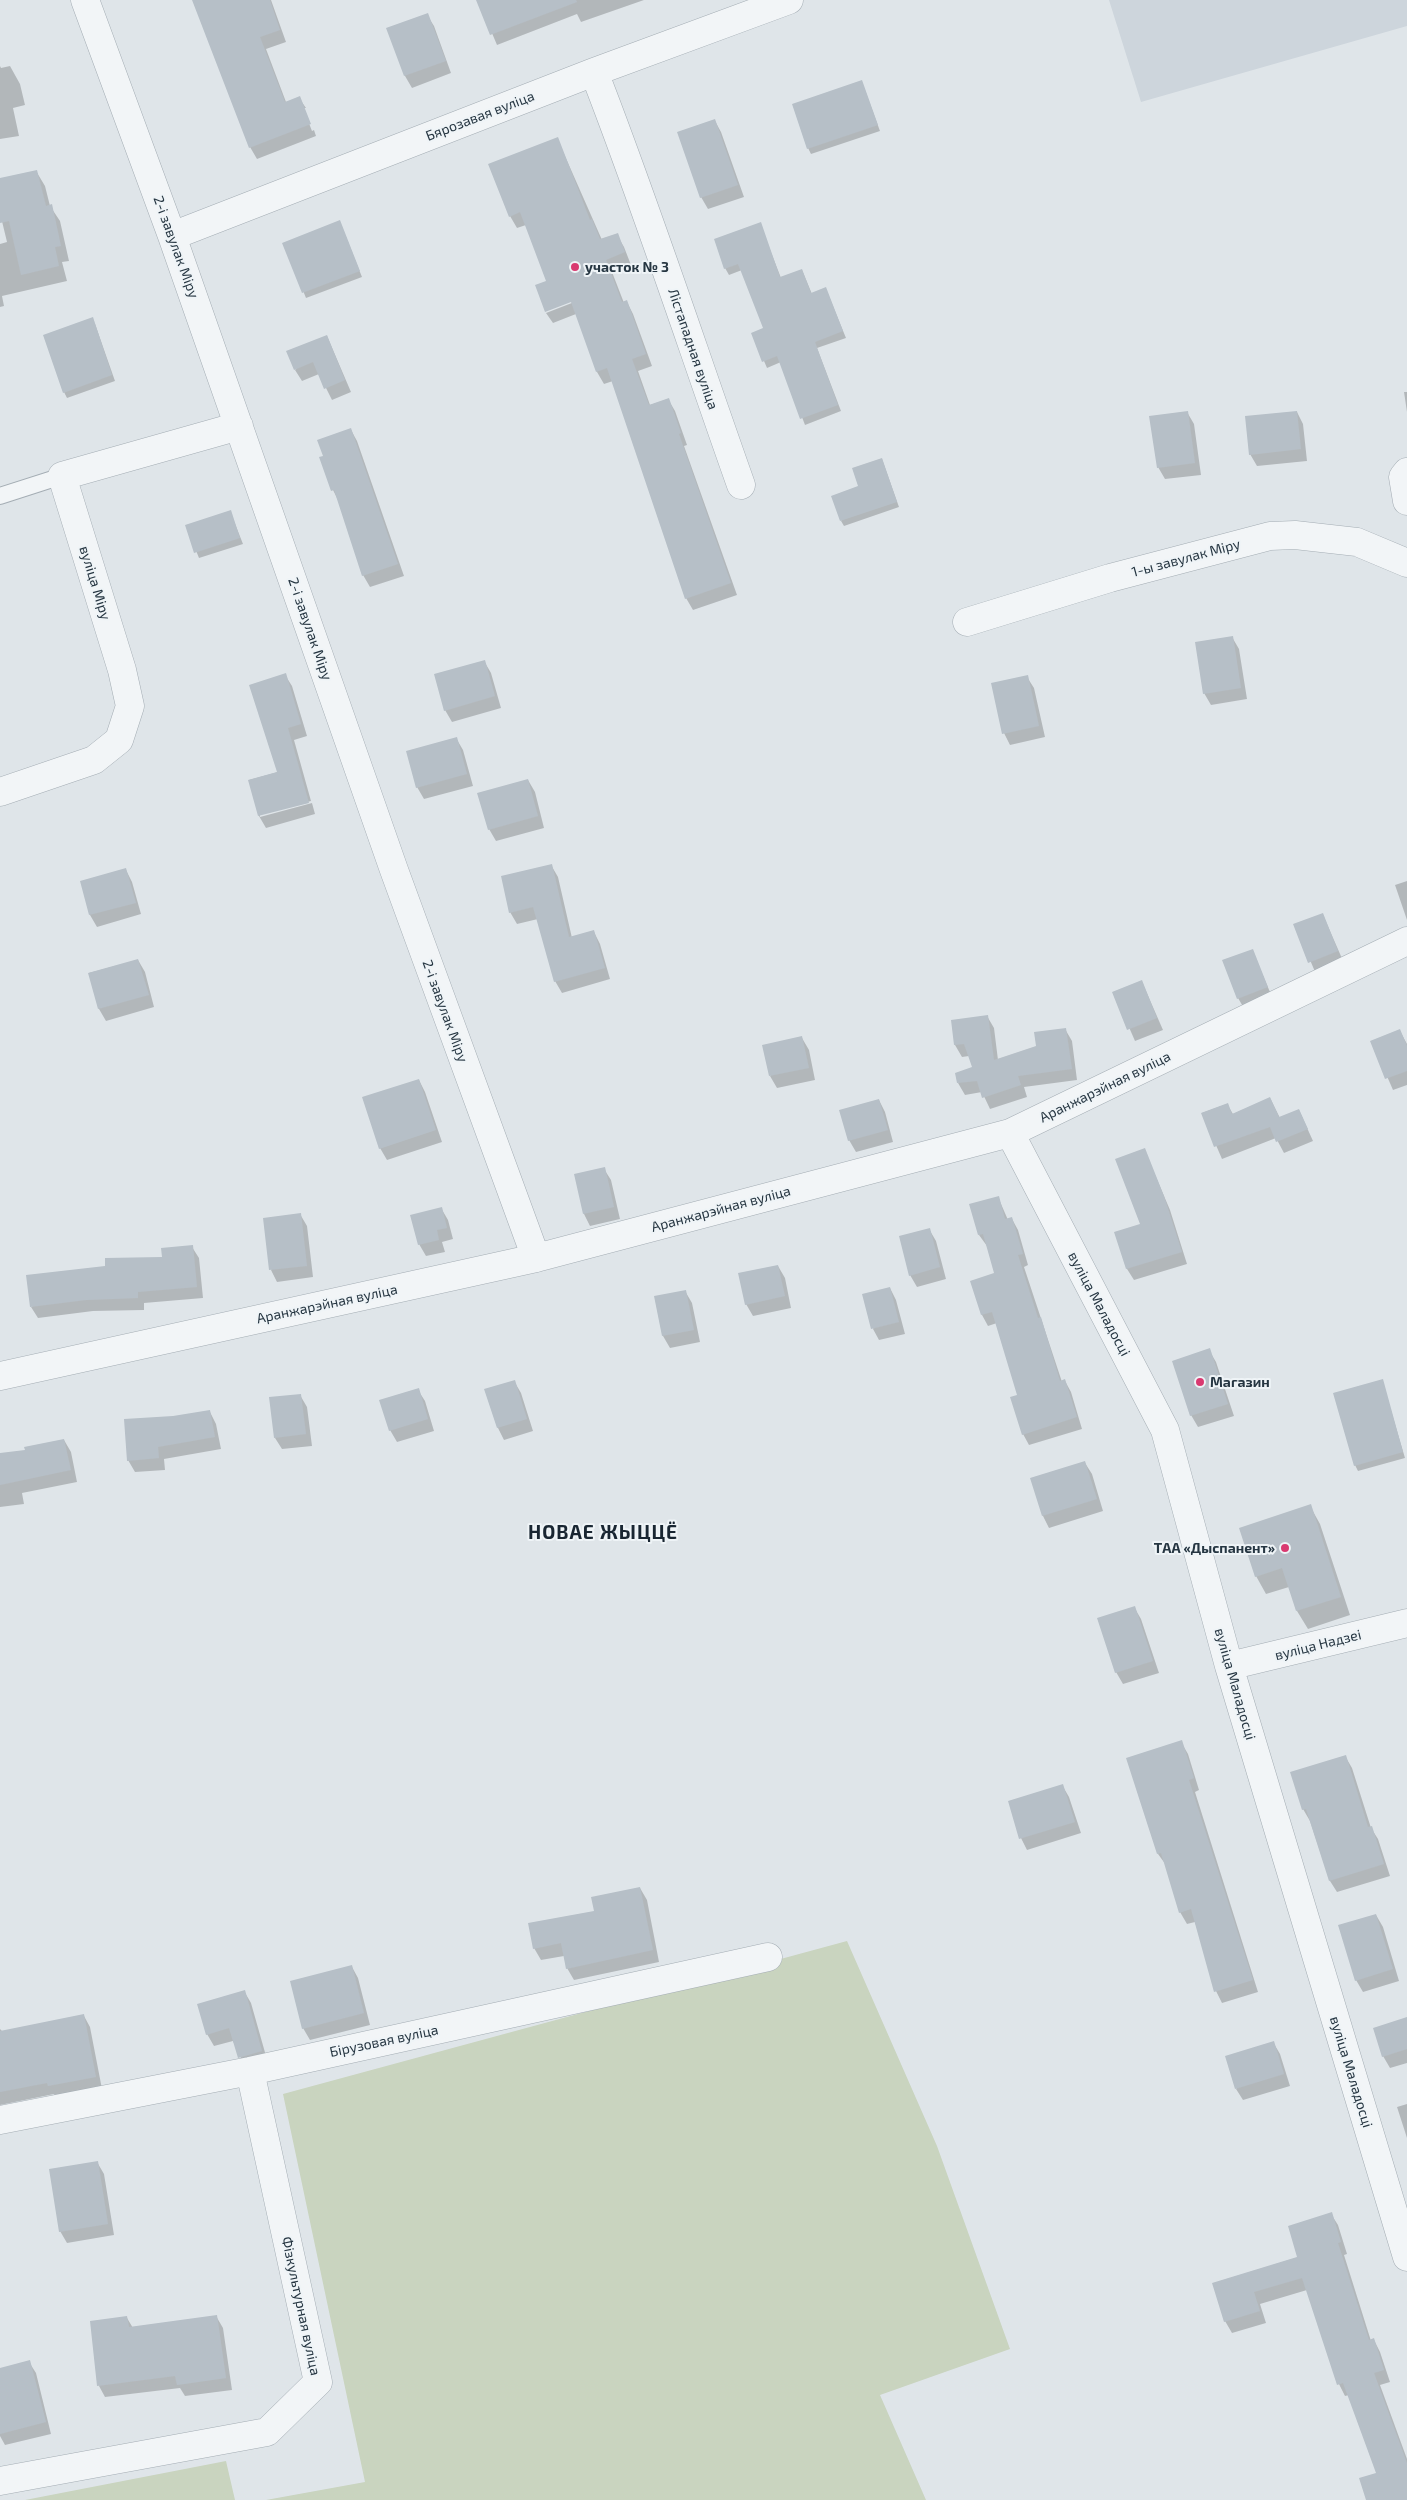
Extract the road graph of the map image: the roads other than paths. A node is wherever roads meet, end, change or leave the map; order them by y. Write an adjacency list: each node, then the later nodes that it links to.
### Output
1 (85, 0): 4 (street, 2-і завулак Міру)
2 (789, 0): 3 (street, Бярозавая вуліца)
3 (594, 72): 4 (street, Бярозавая вуліца); 8 (street, Лістападная вуліца)
4 (172, 236): 5 (street, 2-і завулак Міру)
5 (239, 426): 7 (street); 16 (street, 2-і завулак Міру)
6 (1407, 472): 10 (street)
7 (62, 476): 9 (lane); 13 (street, вуліца Міру)
8 (741, 485)
9 (0, 496)
10 (1407, 501)
11 (1407, 563): 12 (street, 1-ы завулак Міру)
12 (967, 622)
13 (0, 792)
14 (1407, 941): 15 (street, Аранжарэйная вуліца)
15 (1010, 1133): 16 (street, Аранжарэйная вуліца); 19 (street, вуліца Маладосці)
16 (536, 1258): 17 (street, Аранжарэйная вуліца)
17 (0, 1376)
18 (1407, 1623): 19 (street, вуліца Надзеі)
19 (1229, 1666): 23 (street, вуліца Маладосці)
20 (768, 1957): 21 (street, Бірузовая вуліца)
21 (250, 2071): 22 (street, Бірузовая вуліца); 24 (street, Фізкультурная вуліца)
22 (0, 2120)
23 (1407, 2257)
24 (0, 2481)

